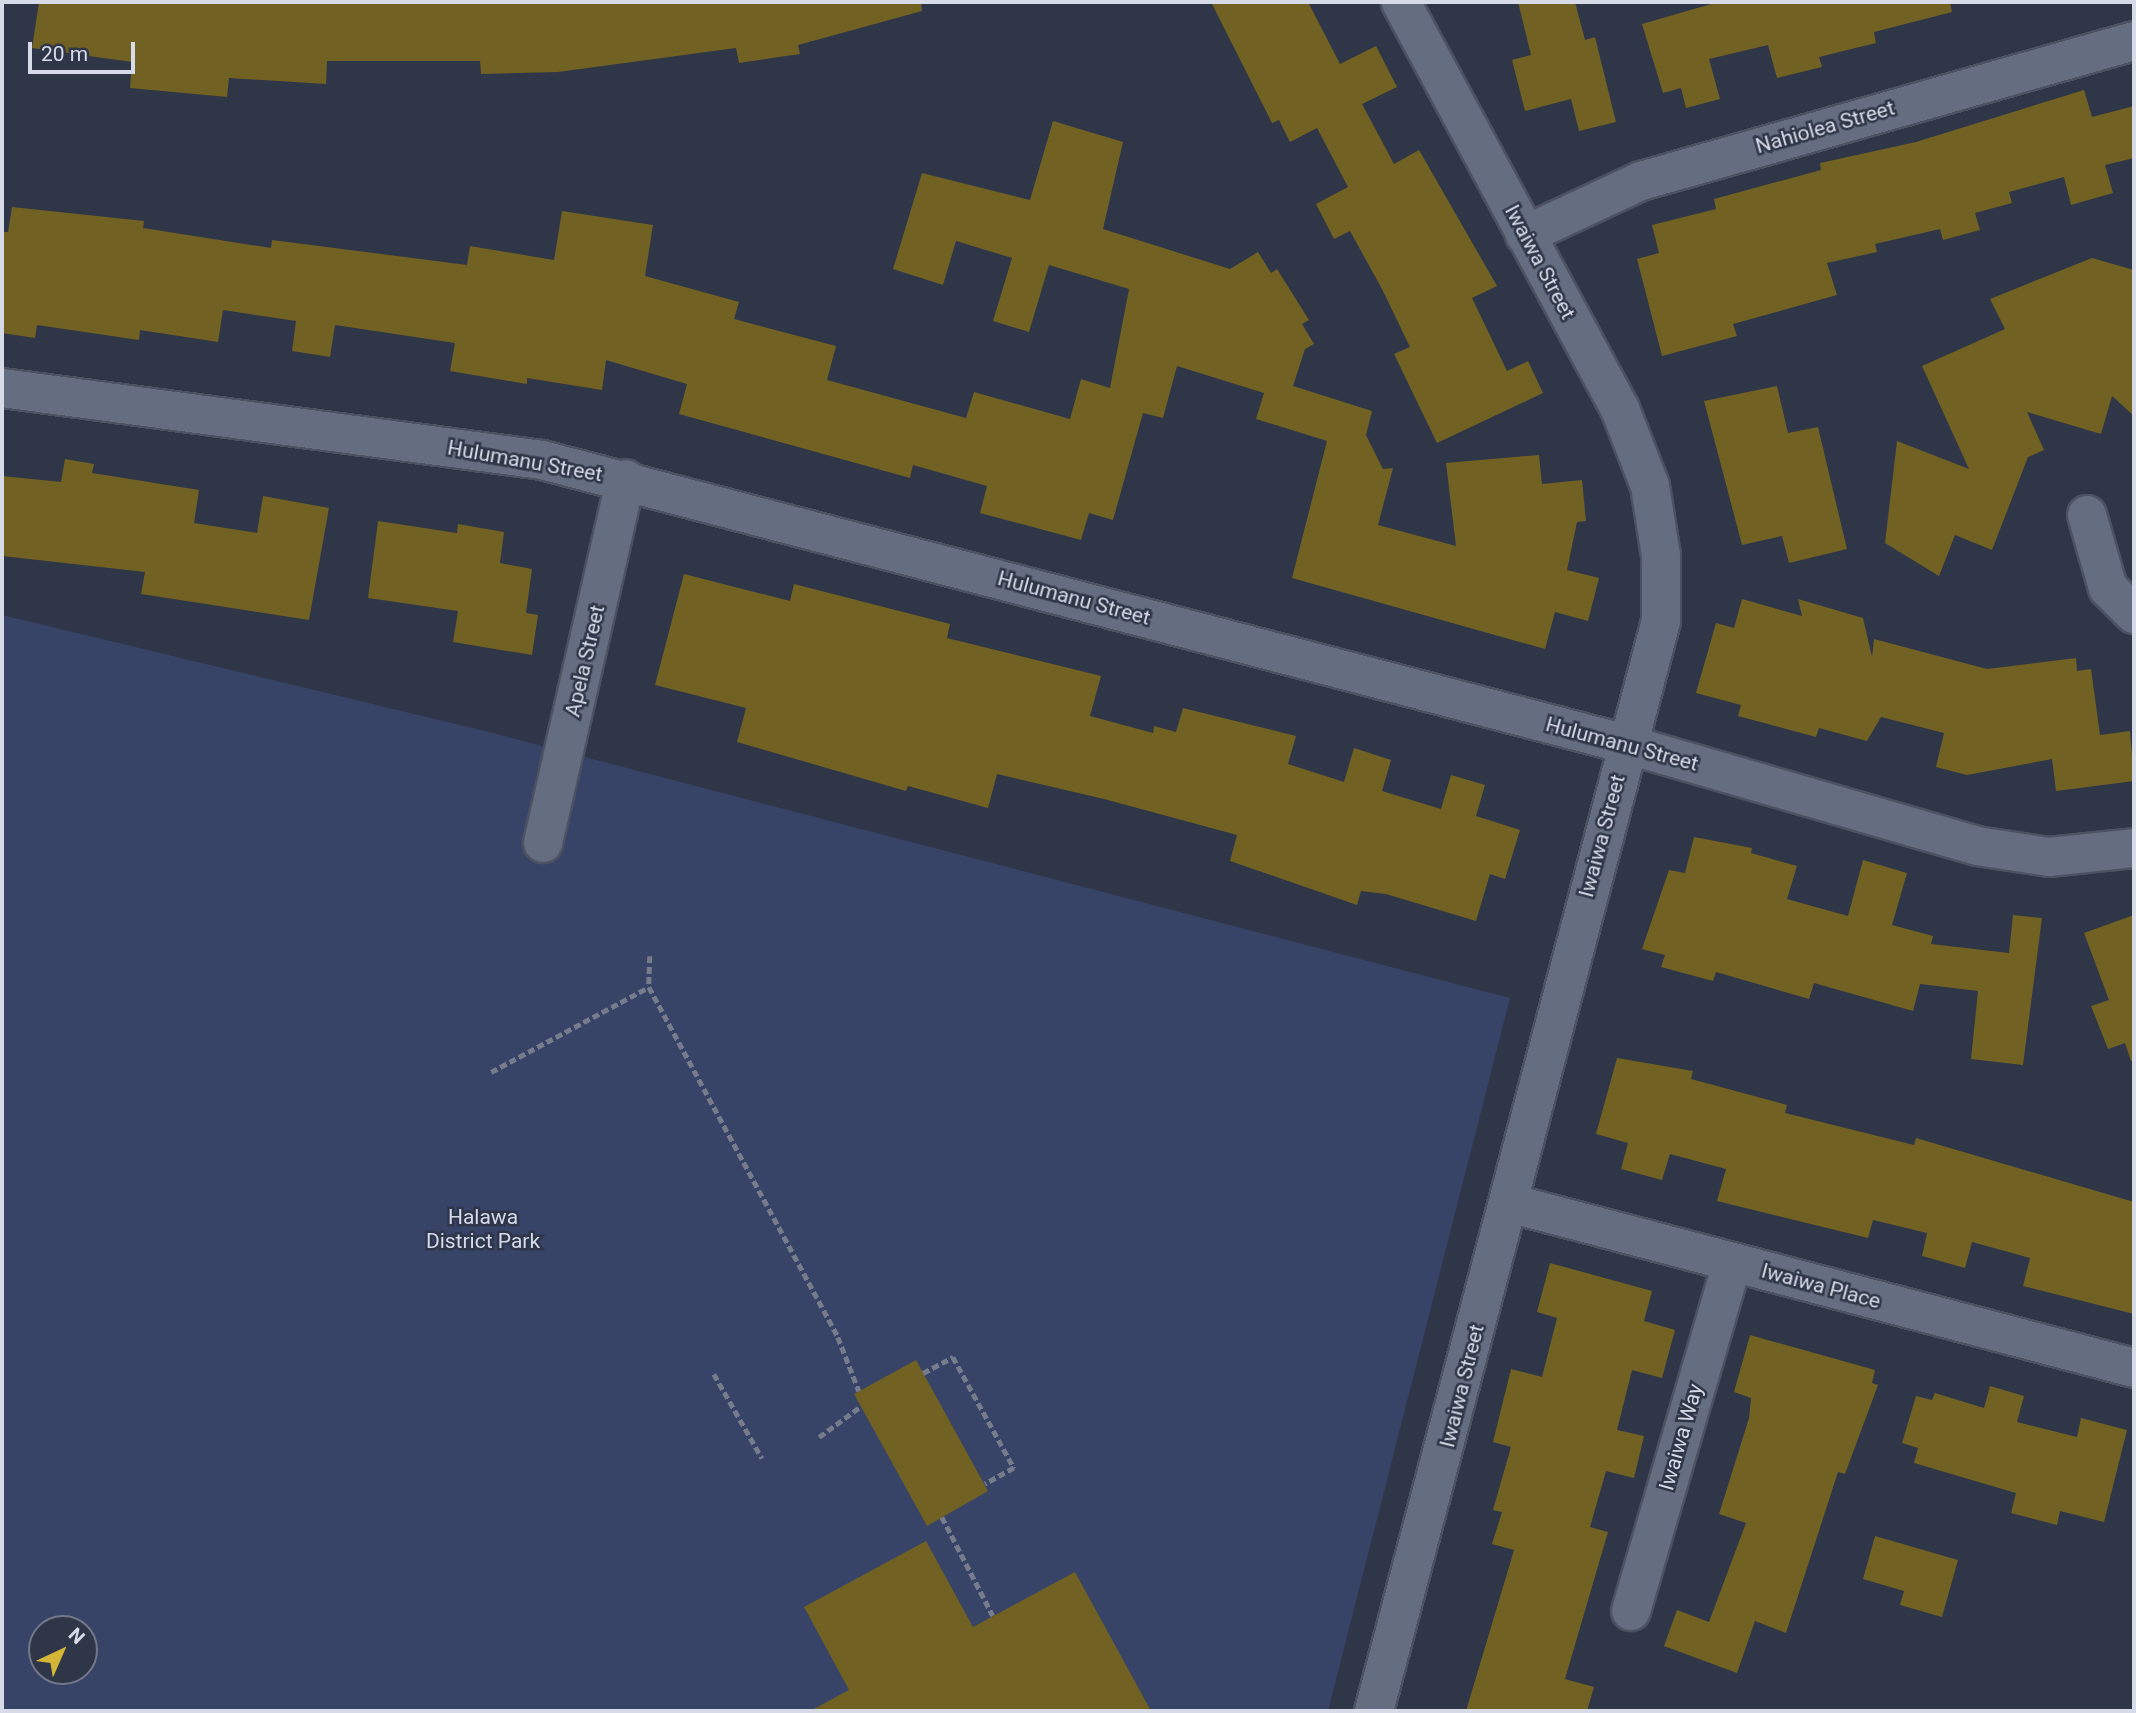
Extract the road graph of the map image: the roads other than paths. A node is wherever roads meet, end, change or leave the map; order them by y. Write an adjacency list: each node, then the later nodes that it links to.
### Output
1 (1401, 2): 3 (street, Iwaiwa Street)
2 (2134, 41): 3 (street, Nahiolea Street)
3 (1525, 235): 8 (street, Iwaiwa Street)
4 (2, 388): 5 (street, Hulumanu Street)
5 (626, 479): 8 (street, Hulumanu Street); 9 (street, Apela Street)
6 (2087, 515): 7 (street)
7 (2134, 614)
8 (1626, 744): 10 (street, Hulumanu Street); 11 (street, Iwaiwa Street)
9 (543, 843)
10 (2134, 848)
11 (1509, 1203): 12 (street, Iwaiwa Place); 15 (street, Iwaiwa Street)
12 (1732, 1263): 13 (street, Iwaiwa Place); 14 (street, Iwaiwa Way)
13 (2134, 1367)
14 (1631, 1611)
15 (1374, 1711)

